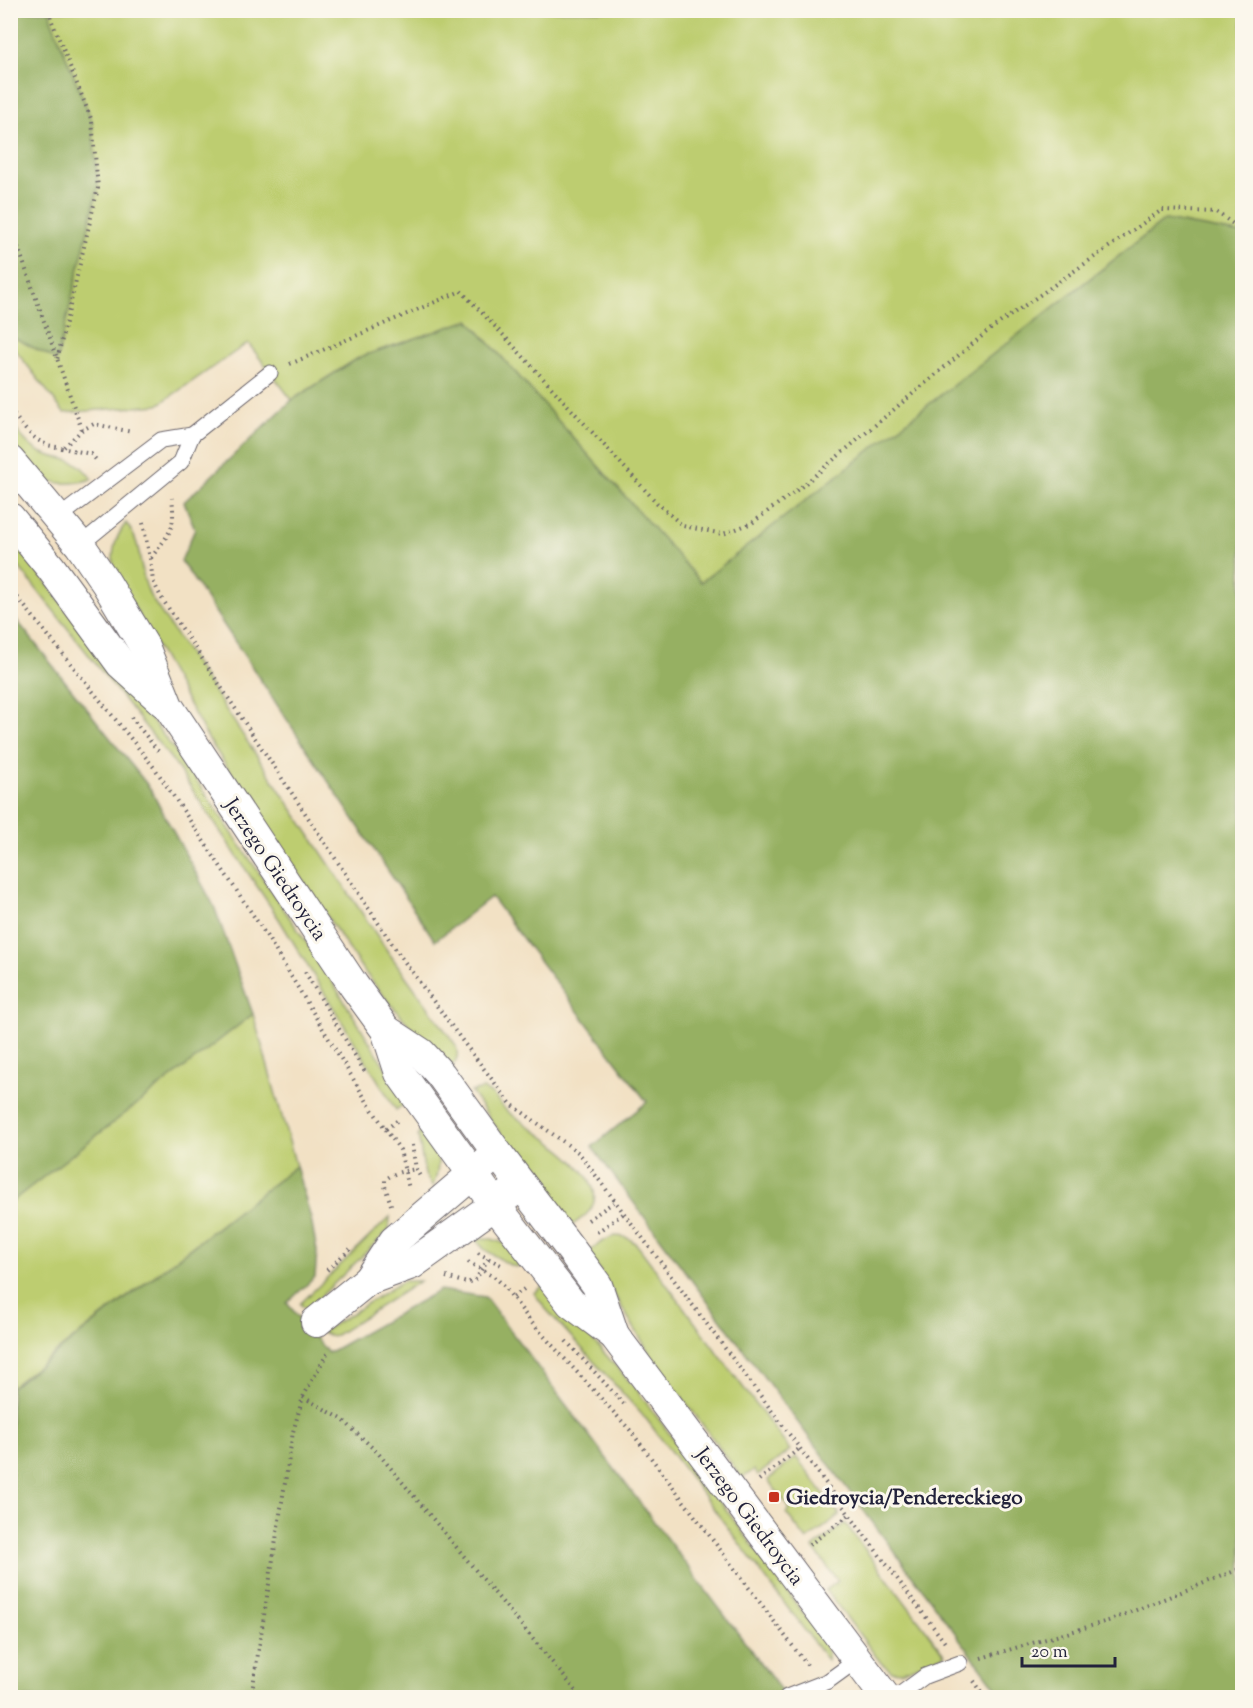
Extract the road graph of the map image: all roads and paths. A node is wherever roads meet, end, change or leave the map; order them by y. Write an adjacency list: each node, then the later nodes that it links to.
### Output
1 (17, 10): 3 (path)
2 (50, 10): 6 (path)
3 (10, 28)
4 (10, 224): 6 (path)
5 (1242, 230): 7 (path)
6 (57, 360): 9 (path)
7 (270, 373): 10 (lane)
8 (10, 410): 12 (path)
9 (82, 430): 11 (path); 12 (path)
10 (192, 435): 11 (lane); 15 (lane)
11 (161, 440): 16 (lane)
12 (64, 447): 14 (path)
13 (10, 461): 16 (street, Jerzego Giedroycia)
14 (99, 464)
15 (167, 473): 19 (lane); 20 (path)
16 (58, 518): 18 (street); 19 (street, Jerzego Giedroycia)
17 (142, 520): 20 (path)
18 (20, 529): 21 (street, Jerzego Giedroycia)
19 (80, 545): 21 (street); 23 (street, Jerzego Giedroycia)
20 (150, 559): 39 (path)
21 (51, 568): 23 (street, Jerzego Giedroycia)
22 (10, 588): 34 (path)
23 (168, 706): 27 (street, Jerzego Giedroycia)
24 (129, 714): 25 (path)
25 (158, 751)
26 (300, 965): 28 (path)
27 (386, 1030): 32 (street, Jerzego Giedroycia); 35 (street, Jerzego Giedroycia)
28 (370, 1081)
29 (392, 1114): 30 (path)
30 (402, 1127)
31 (412, 1144): 33 (path)
32 (498, 1154): 35 (street); 37 (street, Jerzego Giedroycia)
33 (416, 1169): 34 (path); 36 (path)
34 (404, 1171): 38 (path); 43 (path)
35 (472, 1174): 40 (street, Jerzego Giedroycia); 43 (street)
36 (424, 1183)
37 (522, 1185): 40 (street); 52 (street, Jerzego Giedroycia)
38 (410, 1193)
39 (614, 1202): 41 (path); 42 (path)
40 (495, 1205): 48 (street); 52 (street, Jerzego Giedroycia)
41 (623, 1214): 44 (path); 56 (path)
42 (580, 1226)
43 (399, 1236): 48 (street)
44 (589, 1238)
45 (473, 1247): 47 (path)
46 (461, 1258): 63 (path)
47 (506, 1268)
48 (368, 1280): 51 (street)
49 (519, 1282): 50 (path)
50 (530, 1297)
51 (324, 1332): 54 (path)
52 (614, 1335): 61 (street, Jerzego Giedroycia)
53 (565, 1339): 55 (path)
54 (303, 1397): 65 (path); 66 (path)
55 (627, 1407)
56 (799, 1449): 57 (path); 58 (path)
57 (756, 1483)
58 (849, 1515): 59 (path); 62 (path)
59 (805, 1548)
60 (1242, 1568): 62 (path)
61 (857, 1660): 63 (lane); 67 (street, Jerzego Giedroycia)
62 (960, 1664): 68 (lane); 69 (path)
63 (821, 1684): 64 (lane)
64 (787, 1697)
65 (251, 1698)
66 (582, 1698)
67 (886, 1698)
68 (895, 1698)
69 (986, 1698)

